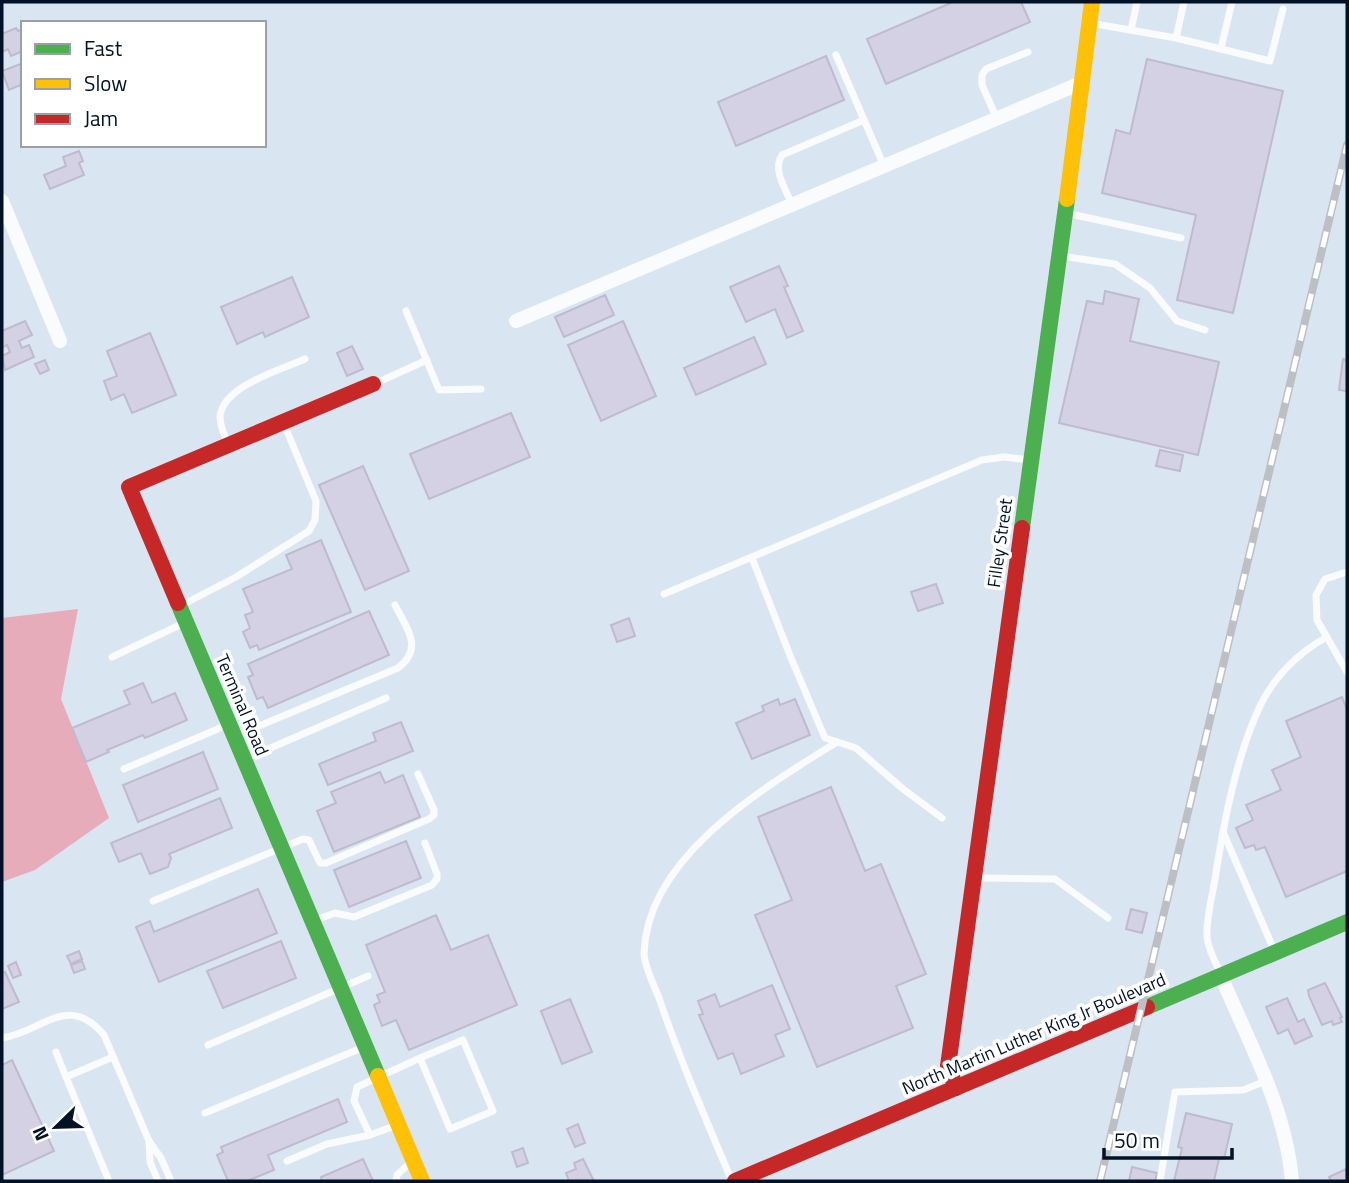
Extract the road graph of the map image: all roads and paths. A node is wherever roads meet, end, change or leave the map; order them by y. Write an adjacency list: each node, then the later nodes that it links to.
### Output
1 (1092, 2): 6 (street, Filley Street)
2 (1137, 2): 7 (lane)
3 (1184, 2): 8 (lane)
4 (1232, 2): 9 (lane)
5 (1283, 9): 9 (lane)
6 (1090, 23): 7 (lane); 12 (street, Filley Street)
7 (1131, 30): 8 (lane)
8 (1176, 38): 9 (lane)
9 (1220, 48)
10 (1028, 52): 13 (lane)
11 (836, 55): 14 (lane)
12 (1081, 83): 13 (street); 18 (street, Filley Street)
13 (998, 119): 15 (street)
14 (864, 120): 15 (lane); 17 (lane)
15 (884, 167): 17 (street)
16 (2, 201): 24 (street)
17 (792, 205): 22 (street)
18 (1066, 213): 19 (lane); 20 (street, Filley Street)
19 (1181, 238)
20 (1060, 256): 23 (lane); 31 (street, Filley Street)
21 (406, 311): 26 (lane)
22 (516, 321)
23 (1205, 330)
24 (60, 341)
25 (305, 359): 30 (lane)
26 (427, 360): 27 (lane); 28 (lane)
27 (373, 384): 29 (street, Terminal Road)
28 (481, 389)
29 (283, 422): 30 (street, Terminal Road); 36 (lane)
30 (229, 445): 36 (street, Terminal Road)
31 (1031, 460): 32 (lane); 51 (street, Filley Street)
32 (752, 558): 34 (lane); 43 (lane)
33 (1347, 572): 38 (lane)
34 (664, 594)
35 (395, 605): 42 (lane)
36 (180, 607): 37 (street, Terminal Road)
37 (186, 622): 39 (lane); 42 (street, Terminal Road)
38 (1326, 637): 40 (lane); 48 (lane)
39 (112, 657)
40 (1347, 672)
41 (386, 698): 44 (lane)
42 (232, 730): 44 (street, Terminal Road); 45 (lane)
43 (838, 742): 47 (lane); 82 (lane)
44 (244, 759): 50 (street, Terminal Road)
45 (124, 769)
46 (418, 774): 50 (lane)
47 (942, 818)
48 (1223, 832): 56 (lane); 58 (lane)
49 (425, 842): 54 (lane)
50 (282, 849): 52 (lane); 54 (street, Terminal Road)
51 (974, 878): 53 (lane); 69 (street, Filley Street)
52 (153, 901)
53 (1108, 918)
54 (312, 921): 59 (street, Terminal Road)
55 (1347, 922): 56 (street, North Martin Luther King Jr Boulevard)
56 (1275, 954): 58 (street, North Martin Luther King Jr Boulevard)
57 (368, 976): 59 (lane)
58 (1221, 976): 68 (street); 69 (street, North Martin Luther King Jr Boulevard)
59 (341, 989): 61 (lane); 62 (street, Terminal Road)
60 (2, 1038): 64 (lane)
61 (208, 1045)
62 (365, 1047): 67 (street, Terminal Road); 70 (lane)
63 (56, 1052): 66 (lane)
64 (114, 1057): 66 (lane); 73 (lane)
65 (420, 1058): 65 (lane); 67 (lane)
66 (66, 1077): 77 (lane)
67 (378, 1077): 71 (street, Terminal Road); 72 (lane)
68 (1266, 1081): 83 (lane); 84 (street)
69 (956, 1088): 76 (street, North Martin Luther King Jr Boulevard)
70 (205, 1113)
71 (398, 1125): 72 (lane); 74 (street, Terminal Road)
72 (370, 1135): 75 (lane)
73 (149, 1141): 78 (lane); 79 (lane)
74 (413, 1160): 80 (lane); 81 (street, Terminal Road)
75 (287, 1161)
76 (762, 1176): 82 (street, North Martin Luther King Jr Boulevard)
77 (109, 1181)
78 (158, 1181)
79 (171, 1181)
80 (396, 1181)
81 (422, 1181)
82 (733, 1181)
83 (1160, 1181)
84 (1292, 1181)

